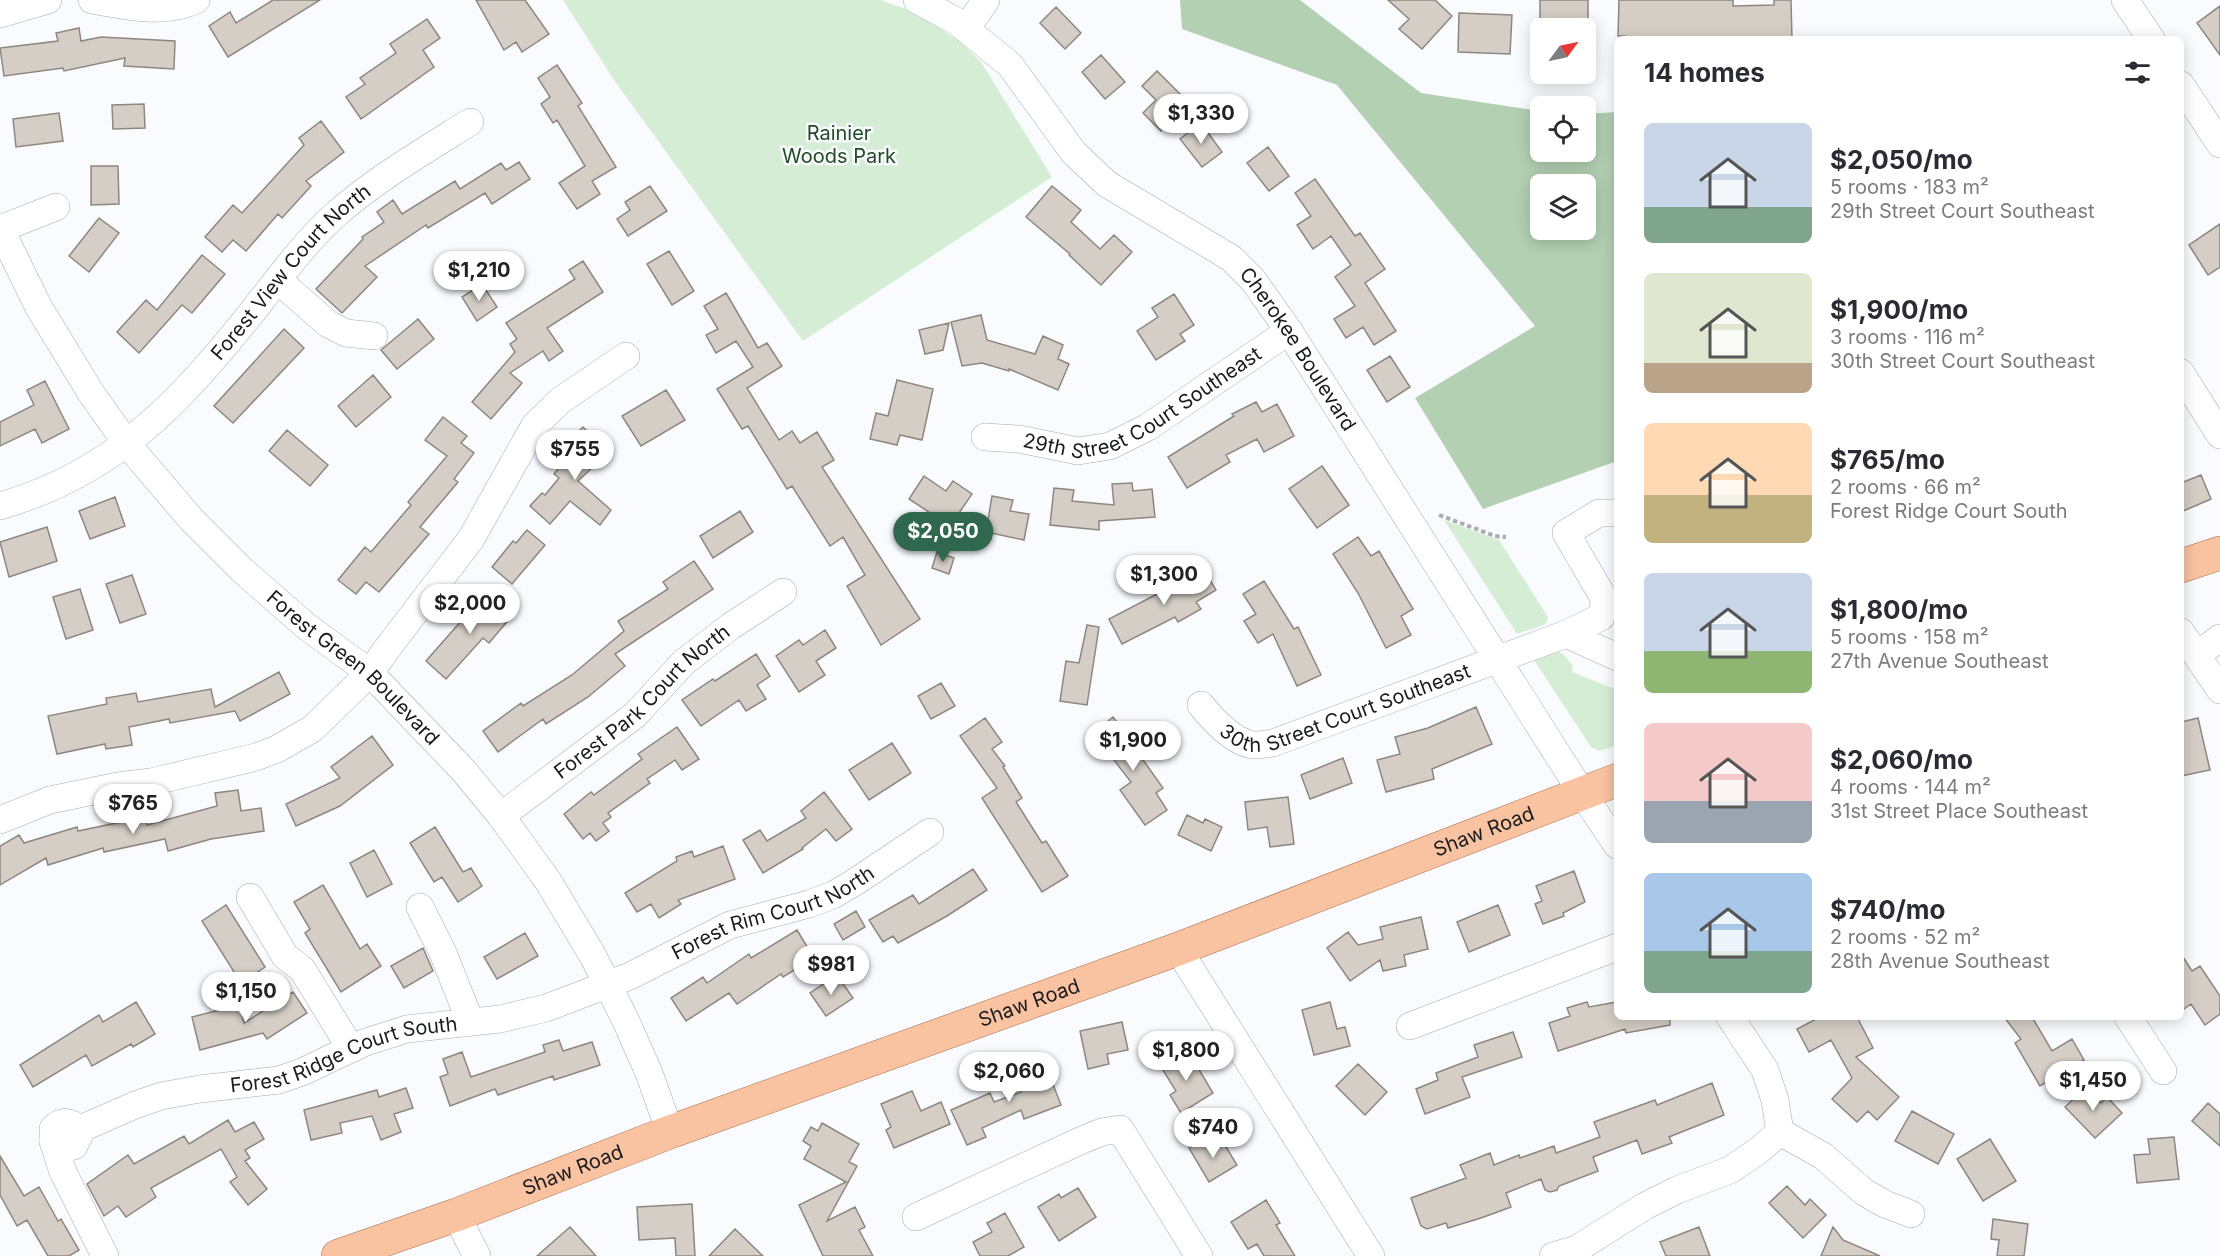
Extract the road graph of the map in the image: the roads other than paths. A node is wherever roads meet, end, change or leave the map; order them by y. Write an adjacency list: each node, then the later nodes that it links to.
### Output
1 (48, 0): 7 (street)
2 (92, 0): 3 (street)
3 (196, 0)
4 (917, 0): 8 (street, Cherokee Boulevard)
5 (986, 0): 8 (street)
6 (2125, 0): 9 (street)
7 (0, 14)
8 (966, 29): 16 (street, Cherokee Boulevard)
9 (2149, 36)
10 (2184, 90): 12 (street)
11 (470, 122): 15 (street, Forest View Court North)
12 (2220, 144)
13 (56, 207): 14 (street)
14 (0, 228): 22 (street, Forest Green Boulevard)
15 (278, 280): 17 (street); 22 (street, Forest View Court North)
16 (1289, 331): 21 (street, 29th Street Court Southeast); 32 (street, Cherokee Boulevard)
17 (374, 336)
18 (627, 356): 33 (street)
19 (2184, 378): 20 (street)
20 (2220, 435)
21 (986, 437)
22 (127, 444): 23 (street, Forest View Court North); 33 (street, Forest Green Boulevard)
23 (0, 506)
24 (1614, 513): 28 (street, 30th Street Court Southeast)
25 (2220, 553): 26 (main road)
26 (2184, 565)
27 (783, 592): 38 (street, Forest Park Court North)
28 (1566, 634): 31 (street); 32 (street, 30th Street Court Southeast)
29 (2184, 634): 30 (street)
30 (2211, 650): 34 (street)
31 (1614, 656)
32 (1498, 660): 35 (street, 30th Street Court Southeast); 37 (street, Cherokee Boulevard)
33 (370, 673): 38 (street, Forest Green Boulevard); 39 (street)
34 (2220, 690)
35 (1201, 705)
36 (1614, 781): 37 (main road, Shaw Road)
37 (1582, 794): 41 (street, Cherokee Boulevard); 45 (main road, Shaw Road)
38 (501, 816): 46 (street, Forest Green Boulevard)
39 (0, 820)
40 (930, 832): 46 (street, Forest Rim Court North)
41 (1614, 841)
42 (250, 897): 51 (street)
43 (420, 907): 49 (street)
44 (1614, 948): 50 (street)
45 (1178, 949): 53 (main road, Shaw Road); 63 (street)
46 (609, 984): 49 (street, Forest Ridge Court South); 53 (street, Forest Green Boulevard)
47 (1732, 1020): 54 (street)
48 (2130, 1020): 52 (street)
49 (470, 1021): 51 (street, Forest Ridge Court South)
50 (1410, 1026)
51 (351, 1049): 59 (street, Forest Ridge Court South)
52 (2163, 1071)
53 (670, 1132): 56 (main road, Shaw Road)
54 (1780, 1132): 55 (street); 58 (street)
55 (1911, 1214)
56 (456, 1215): 60 (main road, Shaw Road); 61 (street)
57 (916, 1217): 62 (street)
58 (1603, 1246): 64 (street)
59 (105, 1256)
60 (338, 1256)
61 (477, 1256)
62 (1198, 1256)
63 (1371, 1256)
64 (1553, 1256)

